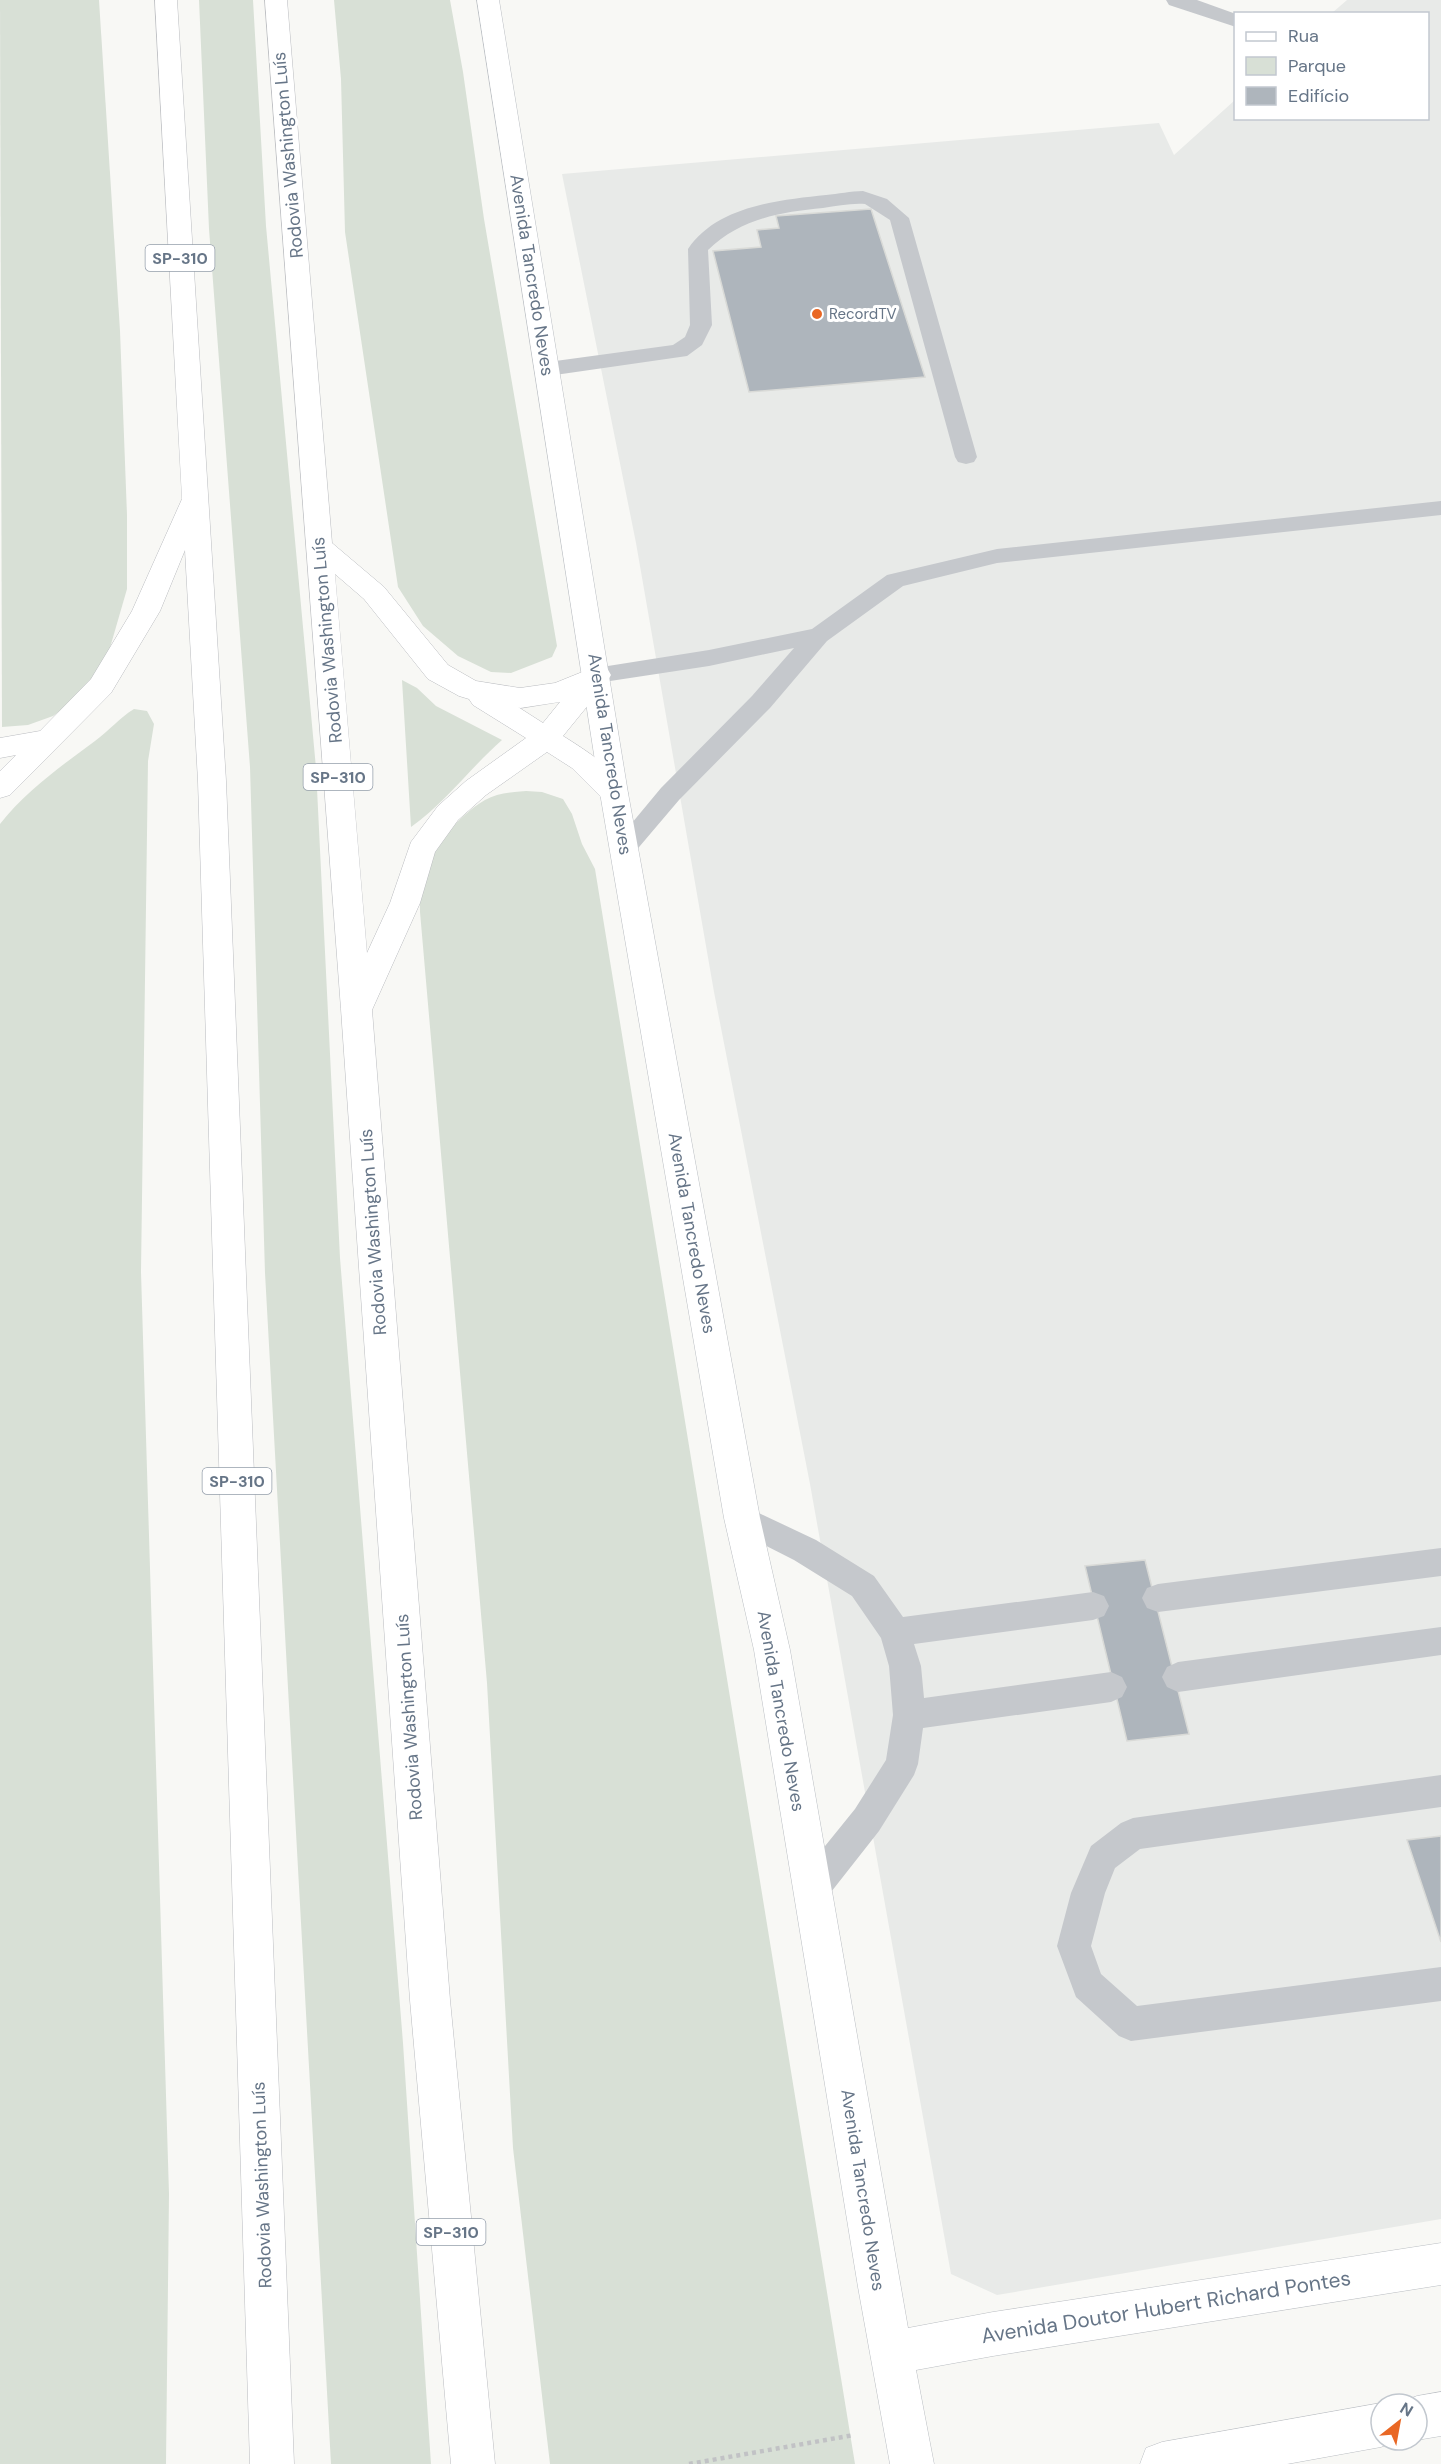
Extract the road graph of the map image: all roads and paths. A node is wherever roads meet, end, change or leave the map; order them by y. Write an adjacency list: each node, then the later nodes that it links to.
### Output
1 (166, 0): 8 (main road, Rodovia Washington Luís / SP-310)
2 (276, 0): 10 (main road, Rodovia Washington Luís / SP-310)
3 (488, 0): 6 (main road, Avenida Tancredo Neves)
4 (1178, 0): 5 (street)
5 (1234, 20)
6 (548, 369): 7 (lane); 12 (main road, Avenida Tancredo Neves)
7 (966, 457)
8 (194, 498): 15 (main road); 37 (main road, Rodovia Washington Luís / SP-310)
9 (1441, 508): 11 (lane)
10 (320, 546): 13 (main road); 20 (main road, Rodovia Washington Luís / SP-310)
11 (819, 635): 12 (lane); 19 (lane)
12 (597, 675): 13 (main road); 14 (main road); 18 (main road, Avenida Tancredo Neves)
13 (469, 689): 14 (main road)
14 (546, 738): 18 (main road); 20 (main road)
15 (48, 739): 16 (main road); 17 (main road)
16 (0, 748)
17 (0, 788)
18 (614, 793): 19 (main road, Avenida Tancredo Neves)
19 (625, 847): 21 (main road, Avenida Tancredo Neves)
20 (356, 1009): 38 (main road, Rodovia Washington Luís / SP-310)
21 (742, 1518): 25 (lane); 31 (main road, Avenida Tancredo Neves)
22 (1441, 1562): 23 (lane)
23 (1158, 1598)
24 (1093, 1606): 25 (lane)
25 (895, 1632): 29 (lane)
26 (1441, 1641): 27 (lane)
27 (1178, 1677)
28 (1111, 1687): 29 (lane)
29 (909, 1714): 31 (lane)
30 (1441, 1791): 32 (lane)
31 (812, 1889): 34 (main road, Avenida Tancredo Neves)
32 (1441, 1984)
33 (1441, 2264): 34 (main road, Avenida Doutor Hubert Richard Pontes)
34 (891, 2353): 36 (main road, Avenida Tancredo Neves)
35 (1369, 2427): 40 (main road)
36 (909, 2445): 39 (path)
37 (272, 2464)
38 (473, 2464)
39 (690, 2464)
40 (1162, 2464)

